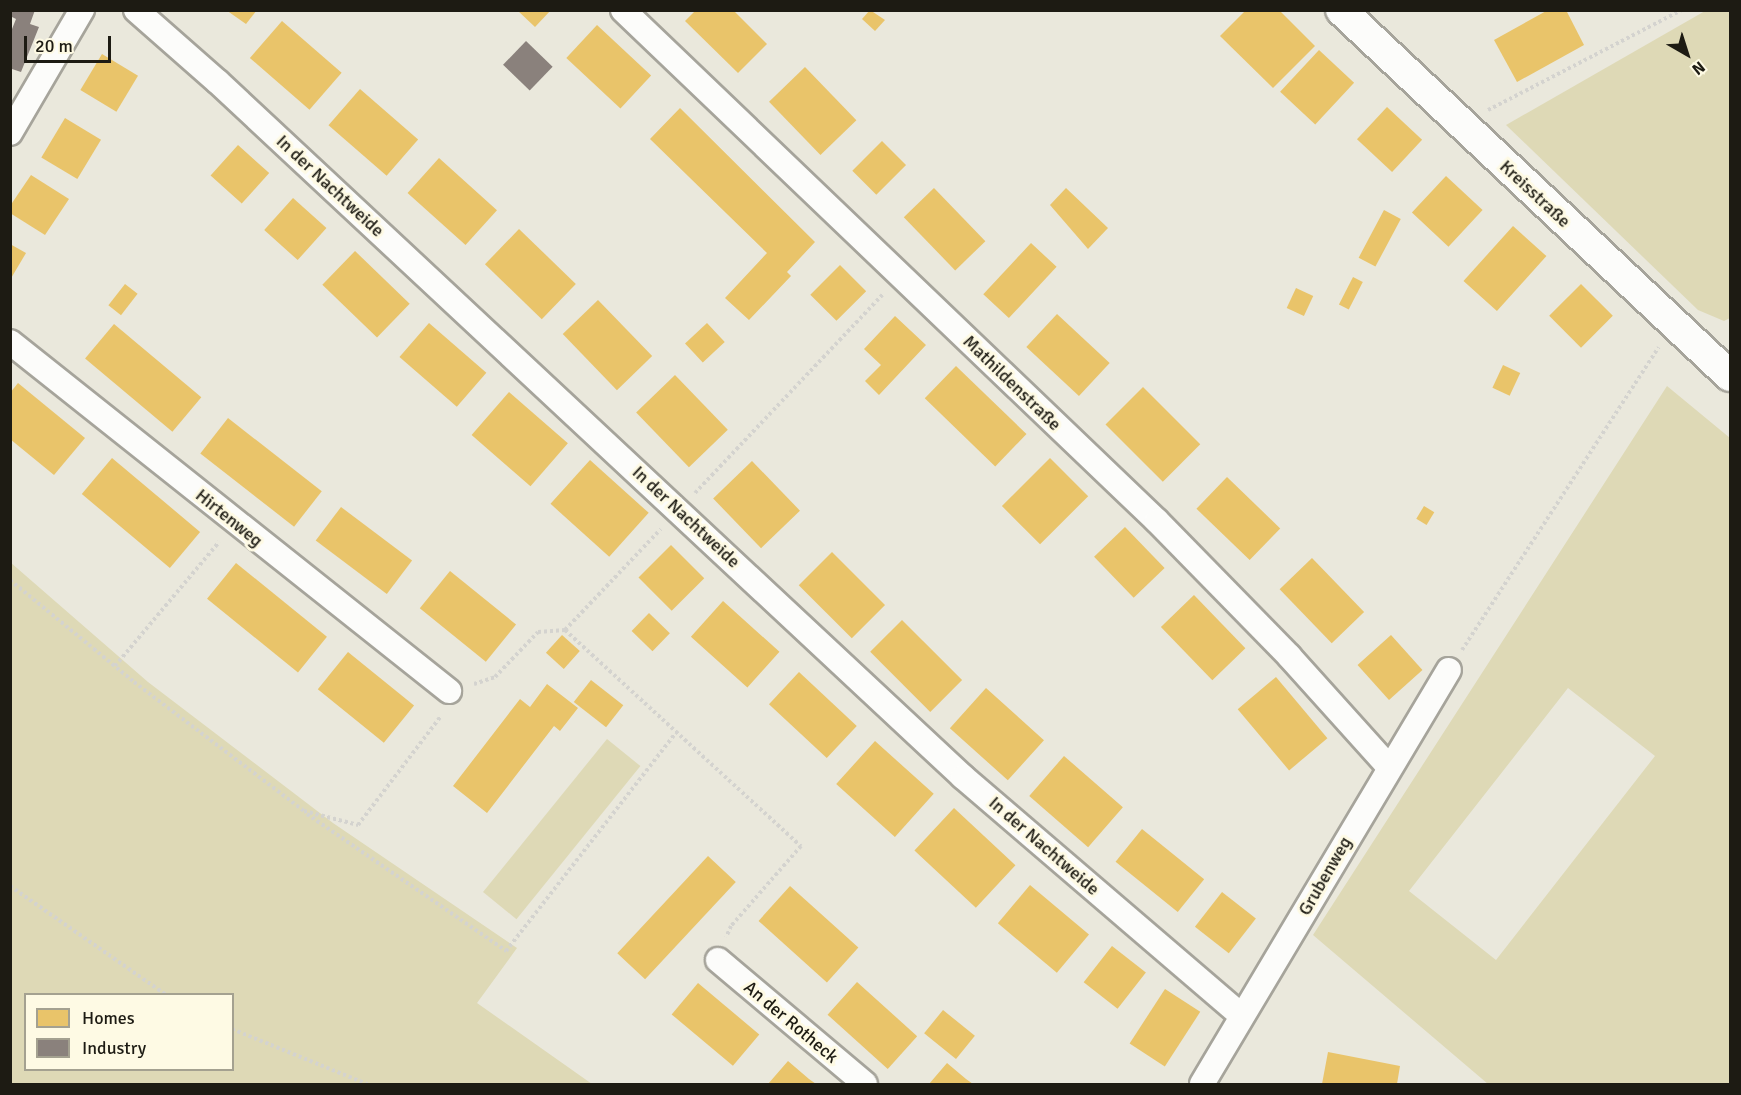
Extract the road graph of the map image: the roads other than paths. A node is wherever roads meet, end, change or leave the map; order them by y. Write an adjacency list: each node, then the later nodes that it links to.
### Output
1 (82, 10): 5 (street)
2 (136, 10): 12 (street, In der Nachtweide)
3 (623, 10): 10 (street, Mathildenstraße)
4 (1341, 10): 7 (street, Kreisstraße)
5 (10, 133)
6 (10, 342): 9 (street, Hirtenweg)
7 (1731, 376)
8 (1449, 670): 10 (street, Grubenweg)
9 (449, 691)
10 (1389, 767): 12 (street, Grubenweg)
11 (718, 960): 14 (street, An der Rotheck)
12 (1242, 1016): 13 (street, Grubenweg)
13 (1207, 1082)
14 (865, 1084)

